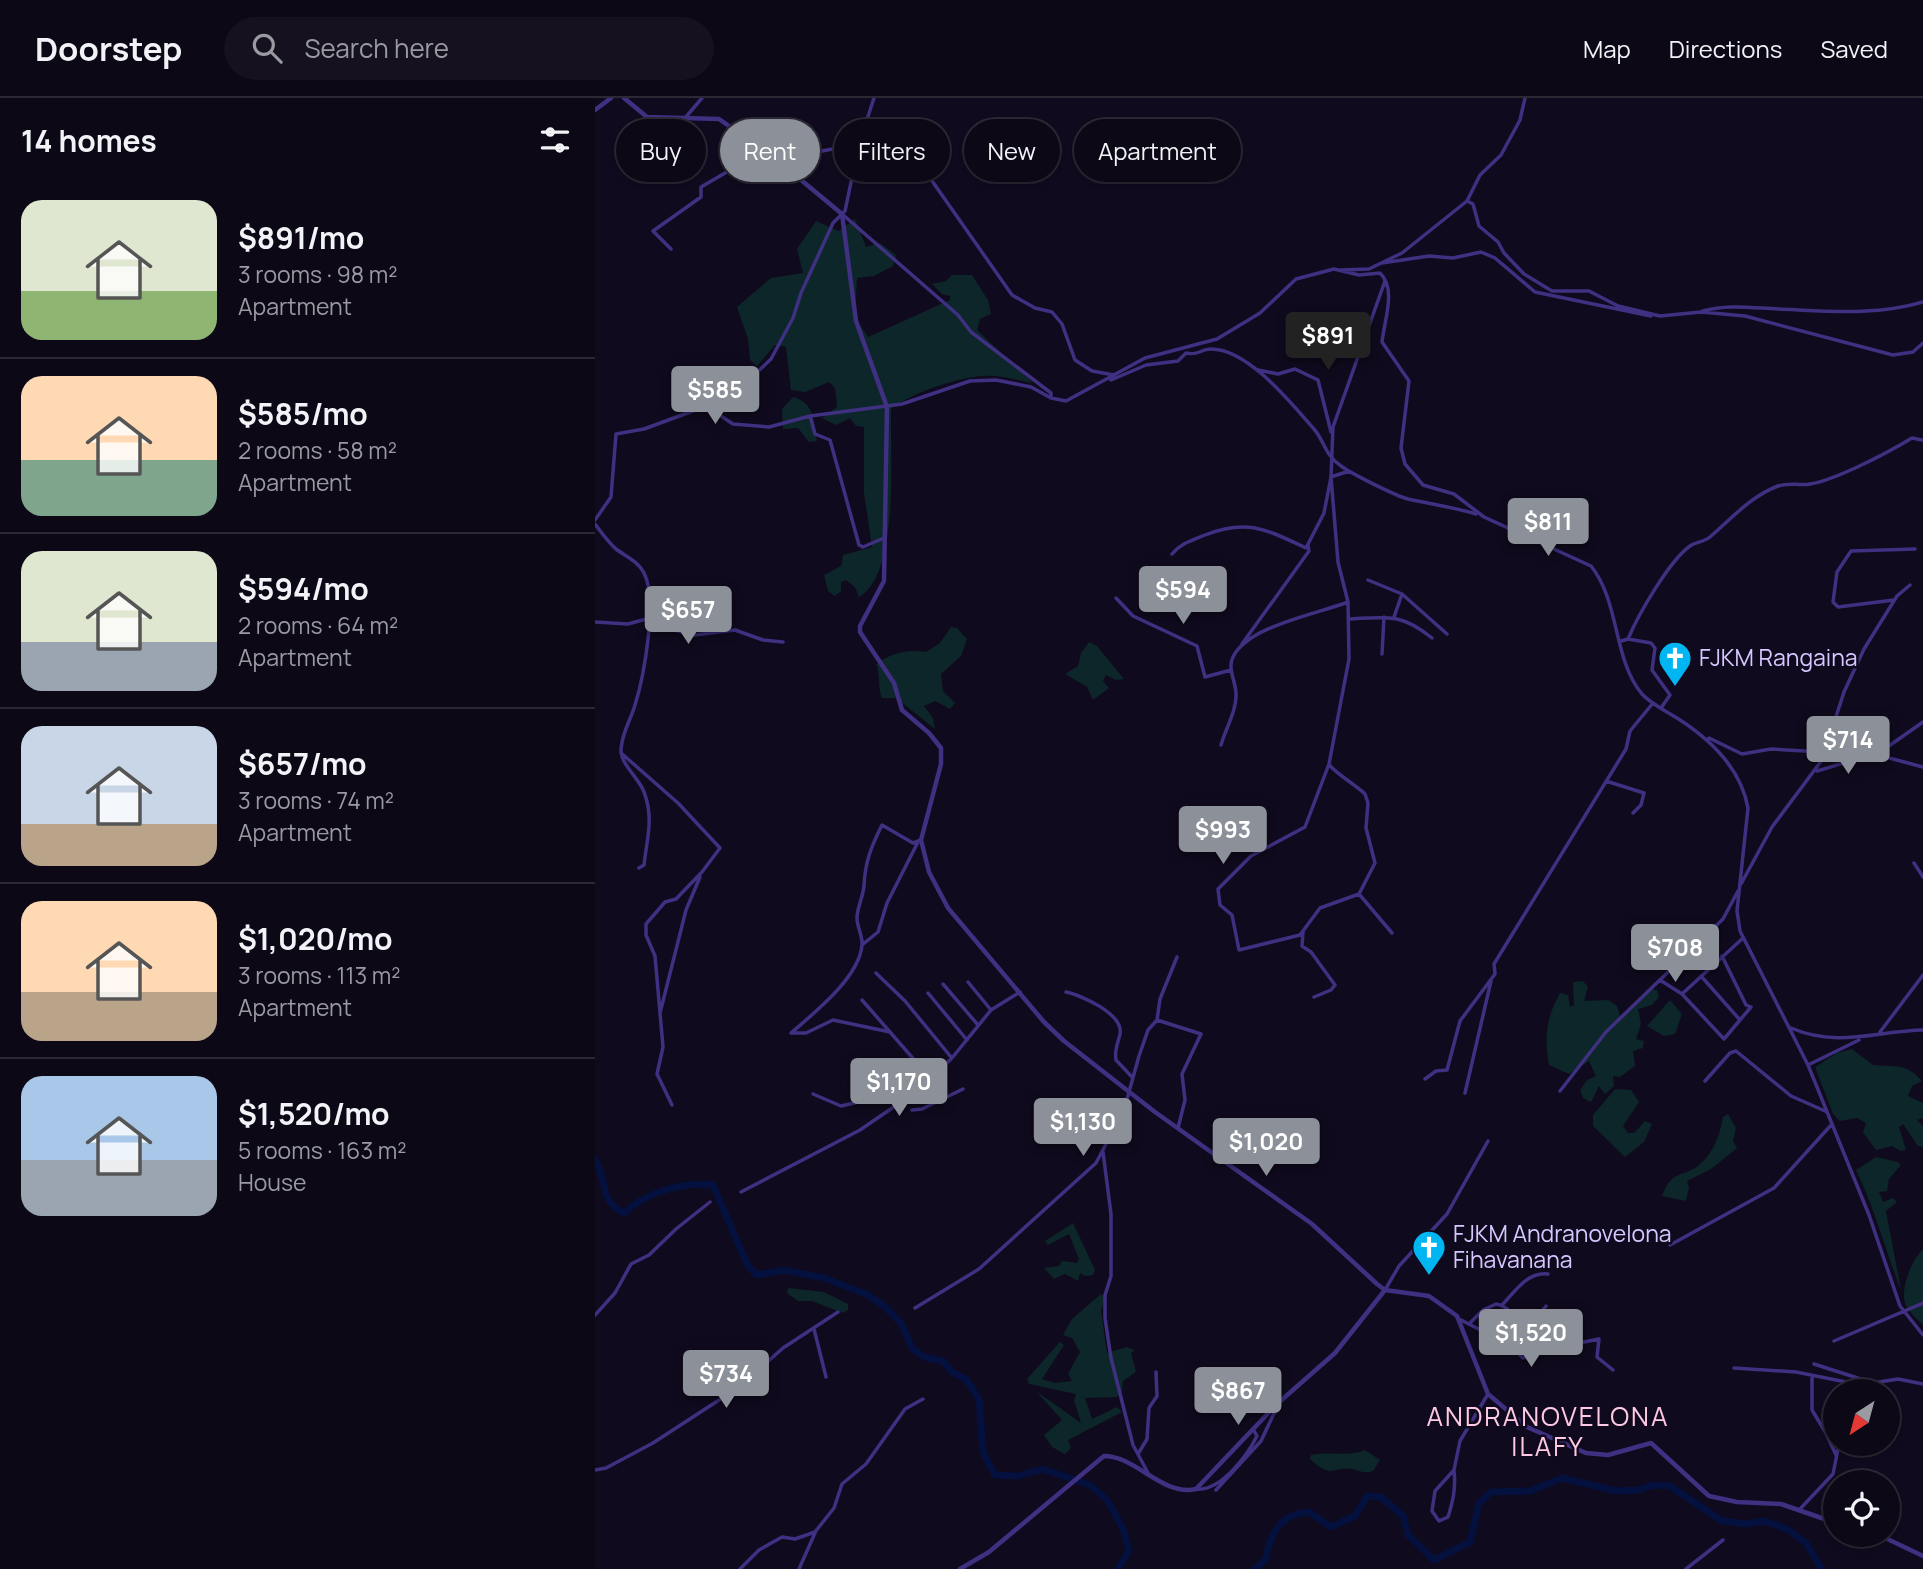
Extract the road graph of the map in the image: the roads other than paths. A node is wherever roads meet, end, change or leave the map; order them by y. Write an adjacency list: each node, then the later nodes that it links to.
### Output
1 (611, 98): 6 (street)
2 (624, 98): 7 (street)
3 (702, 98): 7 (street)
4 (874, 98): 8 (street)
5 (1525, 98): 14 (street)
6 (595, 110)
7 (685, 118): 9 (street)
8 (867, 119)
9 (720, 120)
10 (720, 175): 16 (street)
11 (801, 182): 15 (street)
12 (851, 182): 15 (street)
13 (933, 182): 25 (street)
14 (1467, 201): 17 (street); 22 (street)
15 (842, 215): 27 (street); 28 (street); 29 (street)
16 (671, 249)
17 (1382, 263): 18 (street); 22 (street)
18 (1339, 271): 19 (street); 25 (street)
19 (1386, 279): 32 (street); 36 (street)
20 (1923, 302): 21 (street)
21 (1701, 312): 22 (street); 23 (street)
22 (1660, 316)
23 (1923, 343)
24 (1257, 370): 26 (street); 32 (street); 33 (street)
25 (1114, 375): 26 (street)
26 (1106, 382): 27 (street)
27 (1051, 398): 28 (street)
28 (887, 407): 30 (street); 38 (street)
29 (712, 410): 30 (street); 37 (street)
30 (810, 416): 38 (street)
31 (1922, 440): 55 (street)
32 (1332, 444): 33 (street)
33 (1332, 459): 34 (street); 35 (street)
34 (1349, 471): 35 (street); 36 (street)
35 (1331, 477): 39 (street); 47 (street)
36 (1484, 517): 56 (street)
37 (595, 522): 50 (street)
38 (884, 538): 75 (street)
39 (1308, 545): 41 (street); 58 (street)
40 (1915, 549): 46 (street)
41 (1172, 554)
42 (1368, 580): 44 (street)
43 (1910, 585): 46 (street)
44 (1402, 594): 49 (street); 53 (street)
45 (1116, 598): 60 (street)
46 (1894, 600): 67 (street)
47 (1348, 602): 51 (street); 58 (street)
48 (1384, 617): 49 (street); 51 (street); 59 (street)
49 (1394, 617): 54 (street)
50 (650, 618): 52 (street); 57 (street); 66 (street)
51 (1349, 620): 70 (street)
52 (595, 622)
53 (1447, 634)
54 (1432, 638)
55 (1628, 639): 56 (street); 62 (street)
56 (1622, 641): 61 (street)
57 (783, 642)
58 (1236, 653): 60 (street)
59 (1382, 654)
60 (1231, 670): 65 (street)
61 (1653, 703): 62 (street); 73 (street)
62 (1661, 708): 64 (street)
63 (1923, 722): 69 (street)
64 (1707, 737): 67 (street); 80 (street)
65 (1221, 745)
66 (621, 753): 77 (street); 78 (street)
67 (1826, 754): 68 (street); 72 (street)
68 (1868, 755): 69 (street); 72 (street)
69 (1876, 755): 71 (street)
70 (1329, 764): 81 (street); 82 (street)
71 (1923, 767)
72 (1815, 771): 80 (street)
73 (1606, 781): 74 (street); 91 (street)
74 (1633, 813)
75 (920, 841): 85 (street); 85 (street); 95 (street)
76 (1914, 863): 79 (street)
77 (639, 868)
78 (702, 872): 102 (street); 102 (street)
79 (1923, 877)
80 (1739, 888): 84 (street); 92 (street)
81 (1359, 894): 82 (street); 83 (street)
82 (1304, 930): 99 (street)
83 (1392, 933)
84 (1743, 937): 87 (street); 106 (street)
85 (862, 945): 108 (street)
86 (1177, 957): 103 (street)
87 (1722, 957): 90 (street); 104 (street)
88 (876, 973): 112 (street)
89 (1923, 975): 109 (street)
90 (1701, 976): 98 (street); 104 (street)
91 (1492, 979): 116 (street); 122 (street)
92 (1660, 980): 98 (street); 121 (street)
93 (968, 982): 101 (street)
94 (943, 984): 105 (street)
95 (1020, 992): 101 (street); 120 (street)
96 (1066, 992): 114 (street)
97 (928, 993): 111 (street)
98 (1682, 994): 104 (street)
99 (1314, 997)
100 (862, 1000): 108 (street)
101 (991, 1010): 105 (street)
102 (660, 1015): 124 (street)
103 (1157, 1020): 114 (street); 128 (street)
104 (1740, 1020)
105 (978, 1025): 111 (street)
106 (1789, 1027): 110 (street); 113 (street)
107 (1923, 1030): 109 (street)
108 (890, 1032): 115 (street)
109 (1880, 1033): 110 (street)
110 (1861, 1039): 113 (street)
111 (967, 1040): 112 (street)
112 (952, 1058): 115 (street)
113 (1808, 1065): 126 (street)
114 (1132, 1077): 120 (street)
115 (930, 1079): 118 (street)
116 (1425, 1079)
117 (1705, 1081): 126 (street)
118 (921, 1088): 123 (street); 131 (street)
119 (964, 1089): 125 (street)
120 (1129, 1090): 128 (street); 130 (street)
121 (1560, 1091)
122 (1465, 1093)
123 (813, 1094)
124 (673, 1105)
125 (912, 1110)
126 (1827, 1112): 127 (street)
127 (1832, 1124): 133 (street); 140 (street)
128 (1178, 1128): 135 (street)
129 (1488, 1141): 135 (street)
130 (1103, 1150): 139 (street); 163 (street)
131 (741, 1192)
132 (710, 1202): 142 (street)
133 (1670, 1245)
134 (1548, 1274): 137 (street)
135 (1385, 1290): 143 (street); 160 (street)
136 (1923, 1303): 140 (street)
137 (1502, 1305): 138 (street); 144 (street)
138 (1546, 1306)
139 (915, 1308)
140 (1904, 1311): 146 (street); 147 (street)
141 (838, 1312): 145 (street)
142 (595, 1315)
143 (1459, 1319): 144 (street); 158 (street)
144 (1469, 1324): 150 (street)
145 (814, 1329): 152 (street); 165 (street)
146 (1923, 1335)
147 (1834, 1341)
148 (1814, 1364): 155 (street)
149 (1734, 1368): 153 (street)
150 (1613, 1370)
151 (1157, 1372): 163 (street)
152 (826, 1377)
153 (1812, 1377): 154 (street); 161 (street)
154 (1825, 1379)
155 (1861, 1379)
156 (1901, 1380): 157 (street)
157 (1923, 1384)
158 (1488, 1394): 166 (street); 170 (street)
159 (923, 1399): 172 (street)
160 (1278, 1403): 162 (street); 169 (street)
161 (1823, 1428)
162 (1254, 1429): 168 (street); 168 (street)
163 (1138, 1454): 167 (street)
164 (1836, 1456): 170 (street)
165 (595, 1470)
166 (1454, 1470): 166 (street)
167 (1148, 1473): 168 (street); 178 (street)
168 (1196, 1489)
169 (1216, 1490)
170 (1800, 1509): 171 (street)
171 (1823, 1518)
172 (815, 1532): 176 (street); 177 (street)
173 (1723, 1540): 179 (street)
174 (1900, 1545): 175 (street)
175 (1923, 1556)
176 (740, 1569)
177 (799, 1569)
178 (960, 1569)
179 (1686, 1569)

